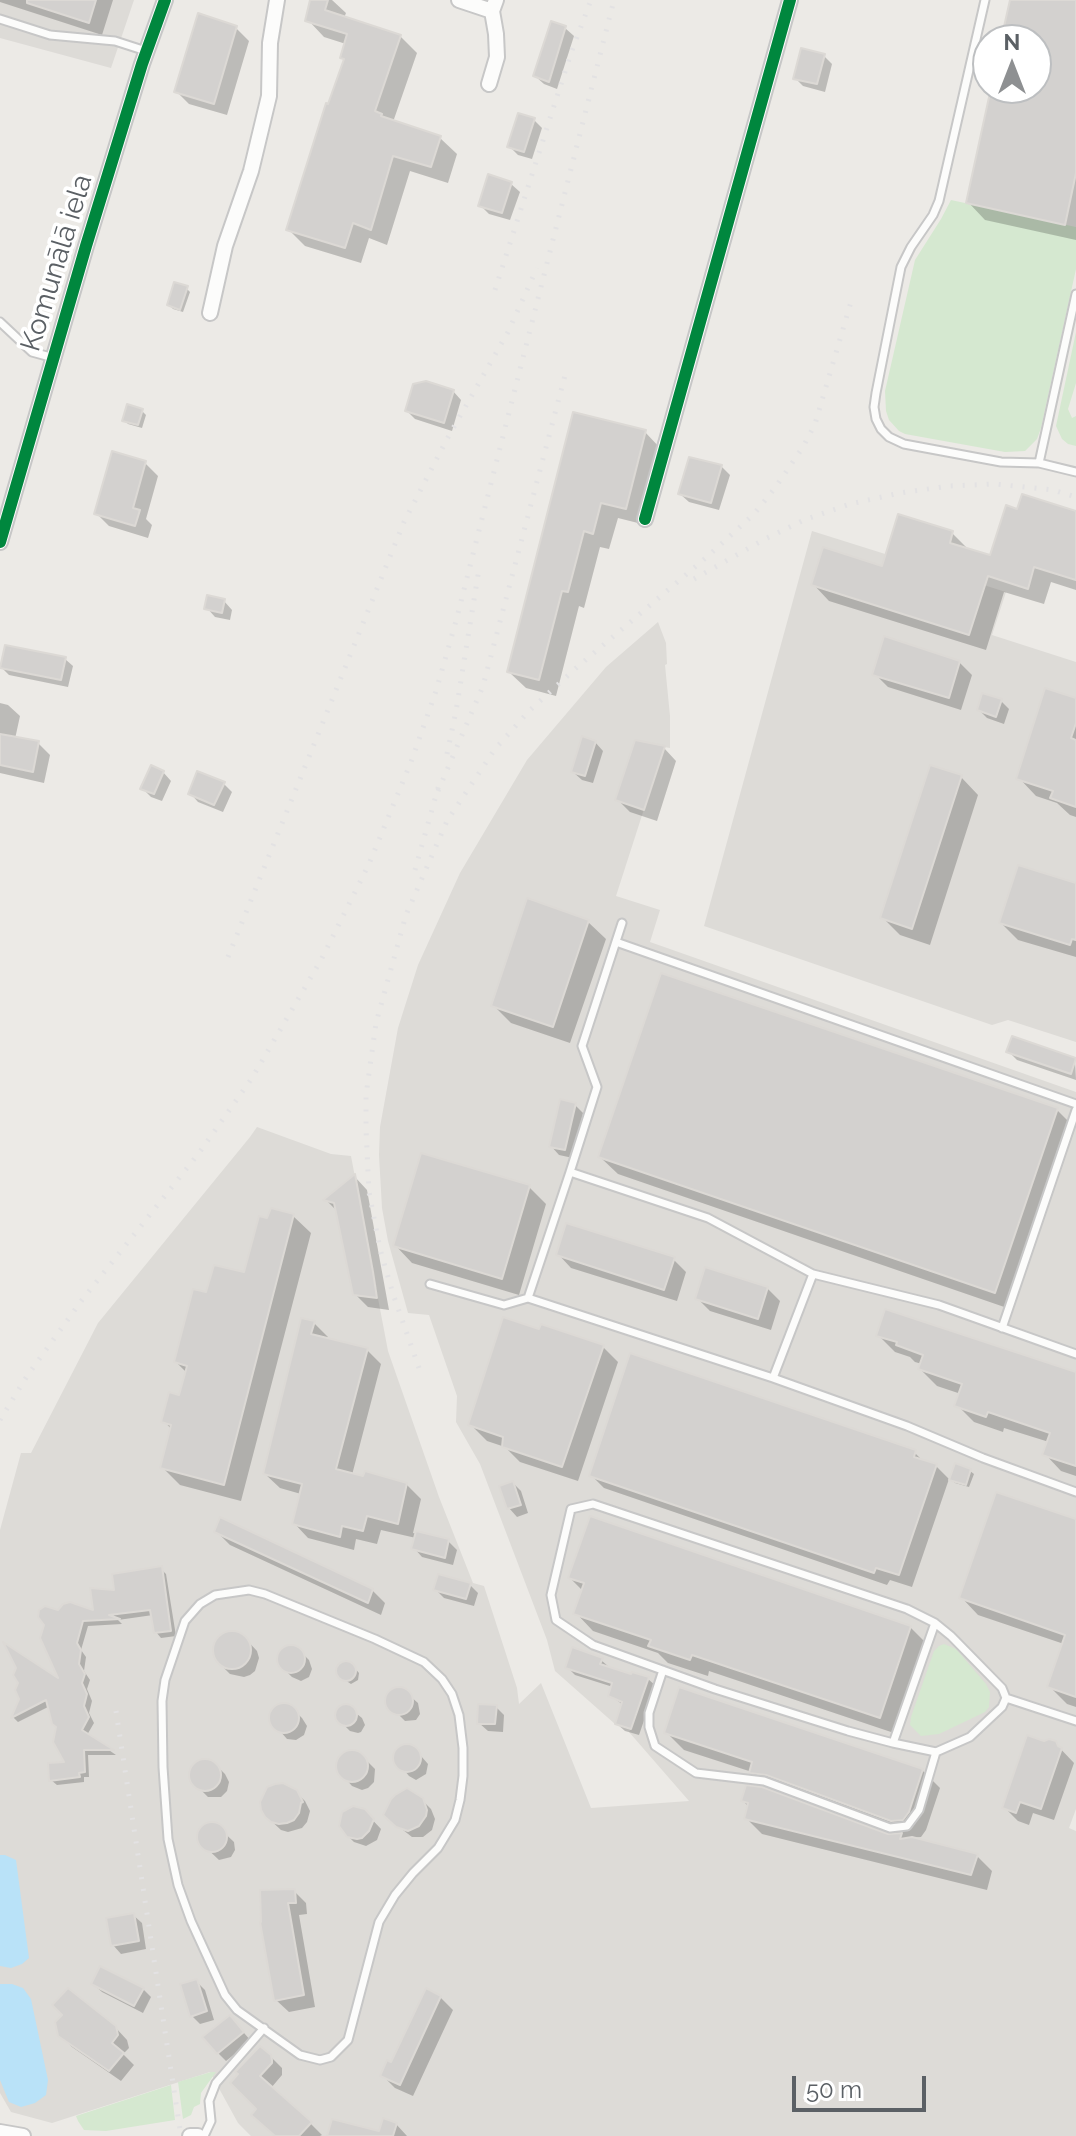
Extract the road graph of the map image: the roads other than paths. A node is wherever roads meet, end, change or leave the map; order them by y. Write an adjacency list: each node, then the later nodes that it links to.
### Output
1 (165, 0): 8 (street, Komunālā iela)
2 (277, 0): 11 (street)
3 (459, 0): 6 (street)
4 (790, 0): 16 (street)
5 (985, 0): 14 (lane)
6 (494, 6): 9 (street)
7 (0, 19): 8 (lane)
8 (146, 51): 13 (street, Komunālā iela)
9 (489, 84)
10 (1076, 294): 14 (lane)
11 (210, 313)
12 (0, 322): 13 (lane)
13 (54, 358): 17 (street, Komunālā iela)
14 (1039, 463): 15 (lane)
15 (1076, 472)
16 (645, 519)
17 (0, 542)
18 (622, 923): 19 (lane)
19 (616, 942): 20 (lane); 21 (lane)
20 (1076, 1107): 25 (lane)
21 (570, 1172): 22 (lane); 24 (lane)
22 (813, 1274): 25 (lane); 27 (lane)
23 (430, 1284): 24 (lane)
24 (528, 1298): 27 (lane)
25 (1002, 1328): 26 (lane)
26 (1076, 1354)
27 (773, 1378): 28 (lane)
28 (1076, 1492)
29 (935, 1623): 30 (lane); 31 (lane); 33 (lane)
30 (663, 1670): 33 (lane); 34 (lane)
31 (1006, 1698): 32 (lane); 34 (lane)
32 (1076, 1721)
33 (893, 1743): 34 (lane)
34 (936, 1752)
35 (264, 2028): 35 (lane); 40 (lane)
36 (0, 2132): 37 (street)
37 (23, 2136)
38 (190, 2136): 39 (street)
39 (198, 2136)
40 (204, 2136)

